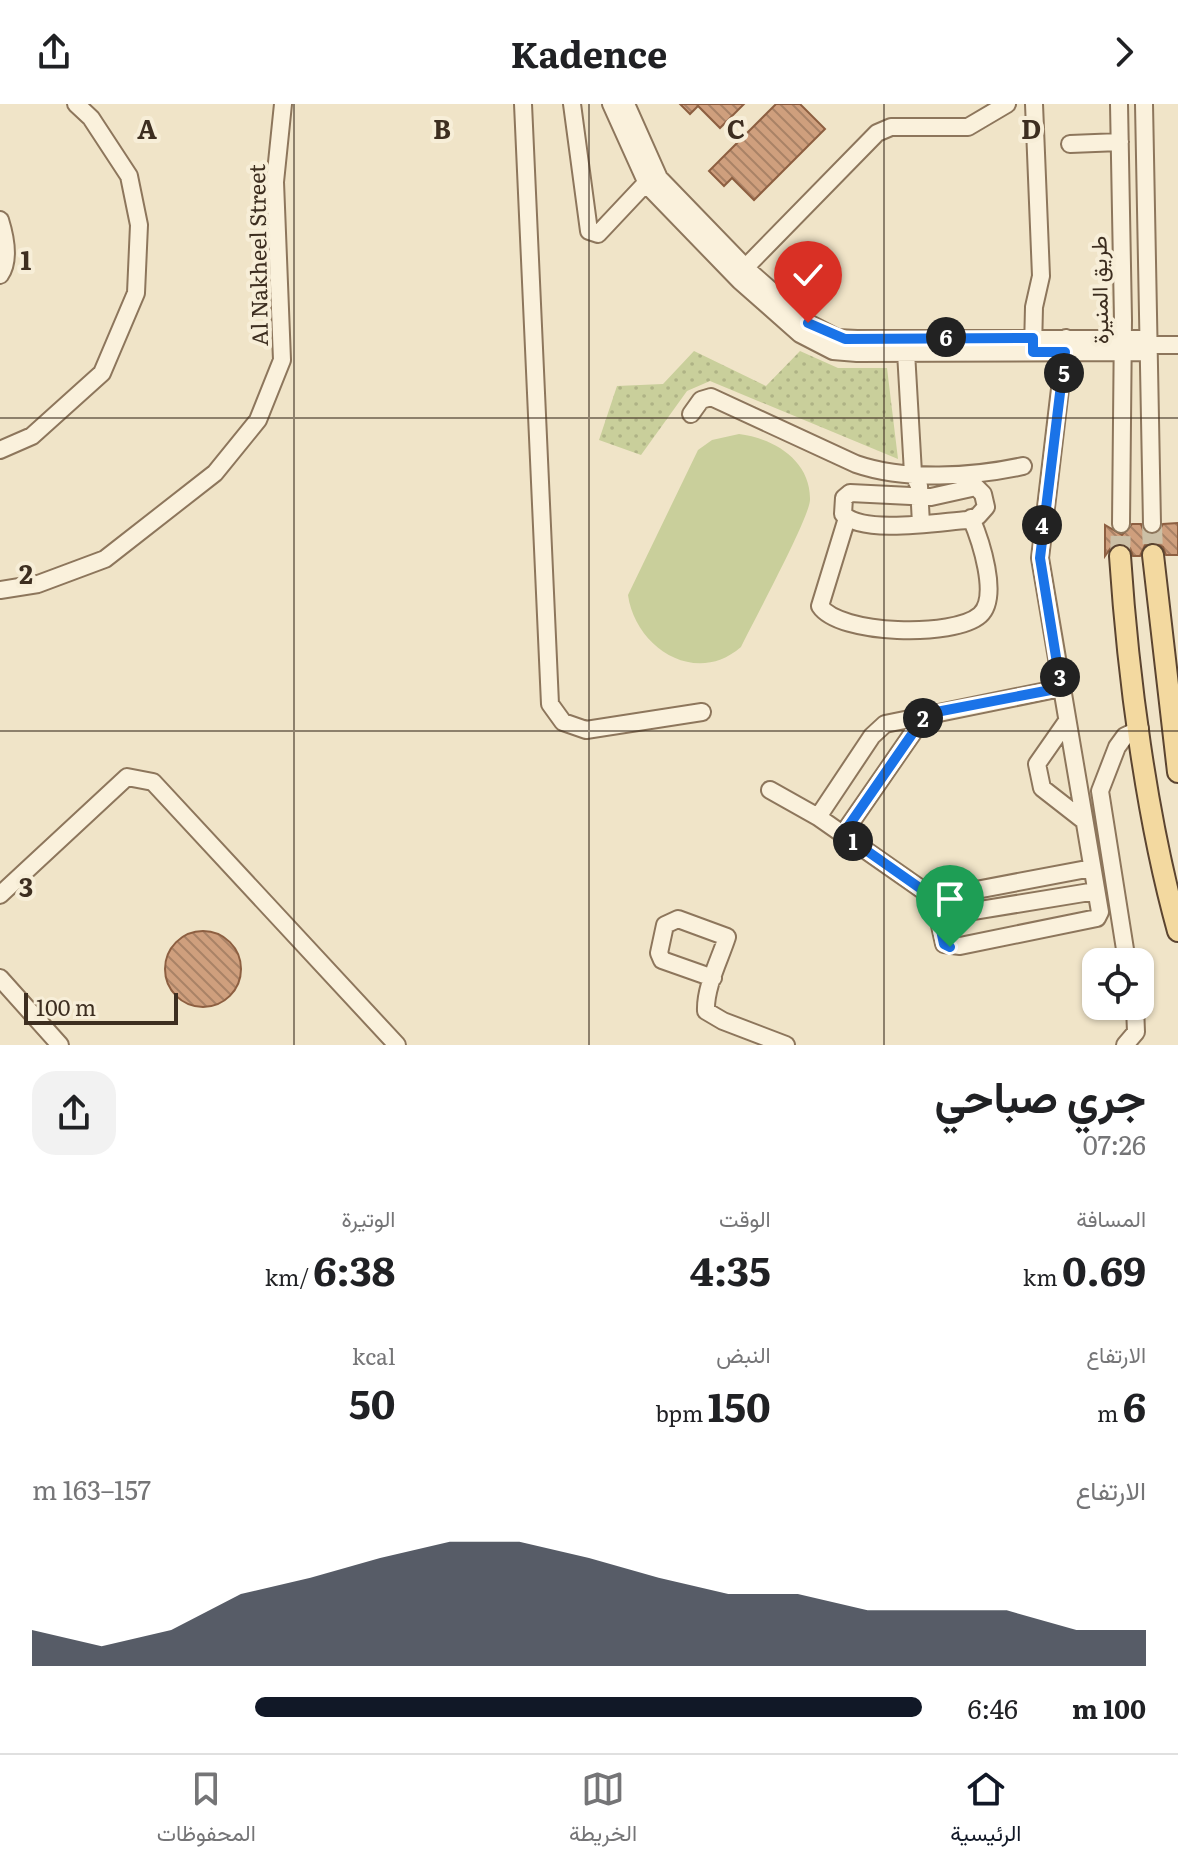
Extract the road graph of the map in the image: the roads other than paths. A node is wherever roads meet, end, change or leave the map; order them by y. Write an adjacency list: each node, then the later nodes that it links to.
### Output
1 (76, 104): 24 (street)
2 (283, 104): 35 (street, Al Nakheel Street)
3 (523, 104): 38 (street)
4 (572, 104): 13 (street)
5 (611, 104): 13 (street)
6 (626, 104): 15 (street)
7 (1007, 104): 15 (street)
8 (1034, 104): 17 (street)
9 (1119, 104): 11 (street, طريق المنيرة)
10 (1144, 104): 19 (street)
11 (1120, 142): 12 (street); 21 (street, طريق المنيرة)
12 (1070, 144)
13 (646, 183): 15 (street)
14 (0, 220): 16 (street)
15 (741, 272): 17 (street); 22 (street)
16 (0, 275)
17 (1033, 345): 18 (street); 22 (street)
18 (1066, 345): 21 (street); 37 (street)
19 (1149, 345): 20 (street); 21 (street); 32 (street)
20 (1178, 345)
21 (1123, 346): 31 (street, طريق المنيرة)
22 (906, 352): 26 (street)
23 (691, 414): 26 (street)
24 (0, 450)
25 (1023, 466): 26 (street)
26 (913, 473): 27 (street)
27 (914, 497): 28 (street); 29 (street); 30 (street)
28 (847, 518): 29 (street); 30 (street)
29 (971, 518): 30 (street)
30 (915, 524)
31 (1121, 524)
32 (1152, 524)
33 (1153, 555): 36 (main road)
34 (1120, 556): 41 (main road)
35 (0, 590)
36 (1171, 653): 42 (main road)
37 (1061, 688): 39 (street); 40 (street)
38 (702, 712)
39 (926, 714): 45 (street); 47 (street)
40 (1067, 721): 46 (street); 46 (street)
41 (1140, 729): 53 (main road); 54 (street)
42 (1177, 769): 43 (main road)
43 (1178, 788)
44 (770, 790): 45 (street)
45 (818, 817): 47 (street)
46 (1083, 820): 48 (street)
47 (843, 834): 51 (street)
48 (1092, 868): 49 (street); 51 (street)
49 (1096, 891): 52 (street); 52 (street)
50 (0, 895): 59 (street)
51 (934, 898): 52 (street)
52 (937, 917)
53 (1178, 931)
54 (1125, 948)
55 (0, 978): 58 (street)
56 (713, 978): 60 (street)
57 (1136, 1020): 61 (street)
58 (60, 1045)
59 (397, 1045)
60 (786, 1045)
61 (1125, 1045)

